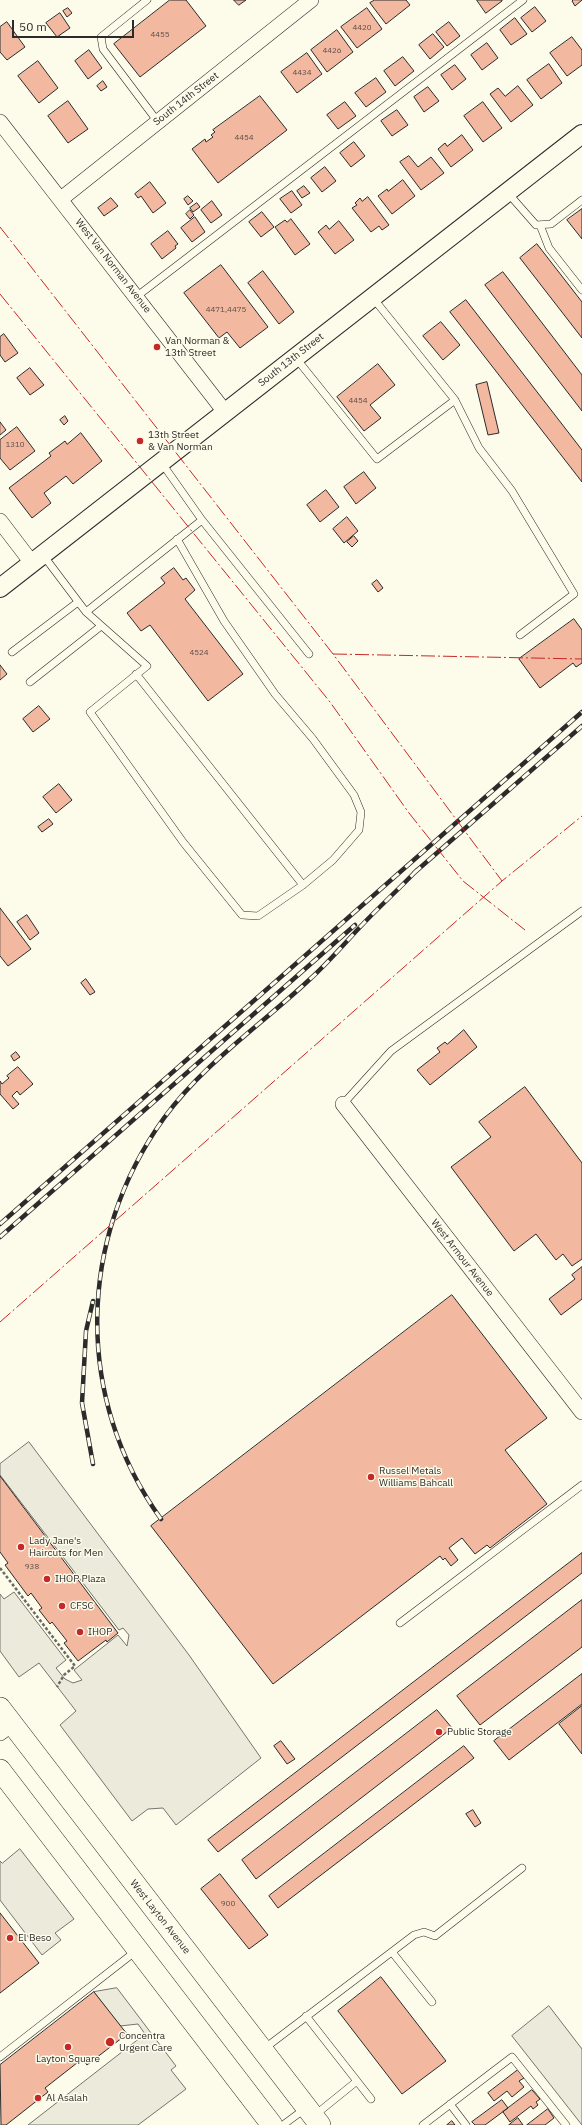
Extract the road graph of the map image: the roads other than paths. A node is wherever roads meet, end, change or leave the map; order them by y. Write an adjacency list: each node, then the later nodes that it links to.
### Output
1 (147, 0): 5 (lane)
2 (311, 0): 5 (street, South 14th Street)
3 (523, 0): 12 (lane)
4 (0, 122): 8 (street, West Van Norman Avenue)
5 (158, 122): 8 (street, South 14th Street)
6 (582, 134): 7 (street, South 13th Street)
7 (508, 192): 10 (lane); 13 (street, South 13th Street)
8 (61, 199): 12 (street, West Van Norman Avenue)
9 (582, 200): 10 (lane)
10 (540, 225): 11 (lane)
11 (582, 290)
12 (136, 296): 16 (street, West Van Norman Avenue)
13 (372, 297): 14 (street, South 13th Street); 15 (lane)
14 (295, 357): 15 (lane); 16 (street, South 13th Street)
15 (455, 400): 26 (lane)
16 (225, 412): 17 (street, South 13th Street)
17 (161, 462): 18 (lane); 21 (street, South 13th Street)
18 (202, 520): 20 (lane); 28 (lane)
19 (0, 521): 21 (street)
20 (177, 539): 24 (lane); 31 (lane)
21 (38, 559): 22 (street, South 13th Street); 23 (lane)
22 (0, 588)
23 (78, 602): 24 (lane); 27 (lane)
24 (86, 612): 25 (lane)
25 (101, 626): 29 (lane); 30 (lane)
26 (520, 635)
27 (12, 652)
28 (308, 654)
29 (136, 674): 31 (lane); 31 (lane)
30 (30, 682)
31 (304, 885)
32 (582, 911): 33 (lane)
33 (343, 1104): 34 (street, West Armour Avenue)
34 (582, 1412)
35 (582, 1485): 36 (lane)
36 (400, 1623)
37 (4, 1722): 44 (main road, West Layton Avenue)
38 (0, 1770): 40 (main road)
39 (522, 1868): 41 (lane)
40 (138, 1949): 45 (lane); 50 (main road)
41 (392, 1952): 42 (lane); 43 (lane)
42 (432, 2002)
43 (306, 2016): 44 (lane); 46 (lane)
44 (263, 2050): 49 (main road, West Layton Avenue)
45 (0, 2057)
46 (357, 2082): 47 (lane); 49 (lane)
47 (371, 2099)
48 (450, 2104): 52 (lane); 53 (lane); 54 (lane)
49 (314, 2116): 51 (lane)
50 (272, 2125)
51 (283, 2125)
52 (423, 2125)
53 (466, 2125)
54 (566, 2125)

